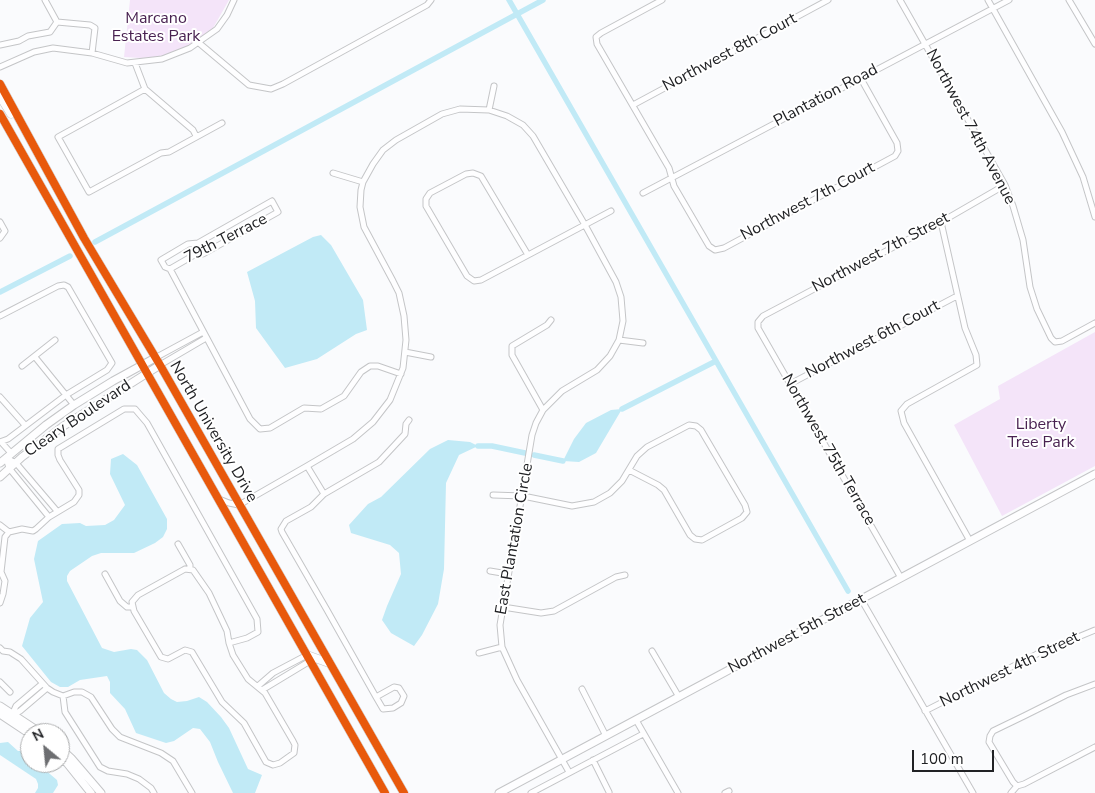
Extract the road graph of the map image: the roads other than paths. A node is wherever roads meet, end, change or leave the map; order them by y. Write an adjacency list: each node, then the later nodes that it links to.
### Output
1 (45, 0): 11 (street)
2 (234, 0): 12 (street)
3 (431, 0): 12 (street)
4 (662, 0): 24 (street)
5 (828, 0): 24 (street, Northwest 8th Court)
6 (900, 0): 13 (street, Northwest 74th Avenue)
7 (988, 0): 10 (street)
8 (1009, 0): 10 (street, Plantation Road)
9 (1069, 0): 15 (street)
10 (992, 8): 13 (street, Plantation Road); 36 (street)
11 (57, 22): 14 (street); 16 (street)
12 (198, 42): 17 (street)
13 (925, 43): 19 (street, Plantation Road); 33 (street, Northwest 74th Avenue)
14 (0, 44)
15 (1095, 44)
16 (92, 53): 17 (street); 18 (street)
17 (135, 63): 22 (street)
18 (0, 67)
19 (860, 78): 31 (street, Plantation Road); 31 (street, Northwest 7th Court)
20 (0, 84): 29 (main road, North University Drive)
21 (494, 86): 25 (street)
22 (145, 89): 28 (street); 28 (street)
23 (0, 96): 29 (main road)
24 (633, 105): 31 (street)
25 (489, 110): 32 (street, East Plantation Circle); 39 (street, East Plantation Circle)
26 (0, 114): 57 (main road, North University Drive)
27 (222, 123): 28 (street)
28 (196, 136)
29 (37, 152): 56 (main road, North University Drive)
30 (333, 173): 32 (street)
31 (672, 178): 34 (street, Plantation Road)
32 (363, 182): 53 (street)
33 (1005, 185): 38 (street, Northwest 7th Street); 47 (street, Northwest 74th Avenue)
34 (643, 193)
35 (611, 211): 39 (street)
36 (1095, 217)
37 (0, 222): 40 (street)
38 (941, 222): 43 (street); 46 (street, Northwest 7th Street)
39 (585, 225): 41 (street); 51 (street, East Plantation Circle)
40 (0, 238)
41 (528, 255): 41 (street)
42 (170, 269): 42 (street, 79th Terrace); 48 (street)
43 (957, 296): 61 (street, Northwest 6th Court); 87 (street)
44 (0, 316): 62 (street)
45 (551, 320): 65 (street)
46 (758, 322): 61 (street, Northwest 75th Terrace)
47 (1095, 323)
48 (204, 332): 49 (street); 56 (street)
49 (206, 338): 56 (street); 60 (street)
50 (55, 340): 54 (street)
51 (619, 340): 52 (street); 65 (street, East Plantation Circle)
52 (643, 342)
53 (405, 352): 55 (street); 60 (street)
54 (35, 357): 58 (street); 62 (street)
55 (431, 357)
56 (157, 362): 57 (street, Cleary Boulevard); 59 (street, Cleary Boulevard); 81 (main road, North University Drive)
57 (142, 365): 59 (main road, North University Drive); 64 (street, Cleary Boulevard)
58 (22, 366)
59 (146, 374): 70 (street, Cleary Boulevard); 79 (main road, North University Drive)
60 (401, 374): 71 (street)
61 (790, 384): 95 (street, Northwest 75th Terrace)
62 (66, 395): 64 (street); 67 (street)
63 (0, 397): 67 (street)
64 (74, 405): 69 (street, Cleary Boulevard)
65 (543, 410): 78 (street, East Plantation Circle)
66 (409, 420): 76 (street)
67 (25, 425): 68 (street)
68 (0, 442): 69 (street)
69 (6, 458): 70 (street); 72 (street)
70 (16, 463): 72 (street, Cleary Boulevard); 80 (street)
71 (308, 466): 76 (street); 81 (street)
72 (9, 468): 75 (street, Cleary Boulevard); 82 (street)
73 (629, 470): 73 (street); 78 (street)
74 (1095, 474): 87 (street, Northwest 5th Street)
75 (0, 477)
76 (324, 494): 120 (street)
77 (493, 495): 78 (street)
78 (523, 496): 92 (street, East Plantation Circle)
79 (217, 497): 81 (street); 107 (main road, North University Drive)
80 (48, 500): 82 (street); 83 (street)
81 (238, 505): 108 (main road, North University Drive)
82 (40, 506): 84 (street)
83 (57, 511): 84 (street); 101 (street)
84 (49, 517): 86 (street)
85 (0, 525): 86 (street)
86 (9, 532): 94 (street)
87 (970, 541): 95 (street, Northwest 5th Street)
88 (178, 544): 89 (street)
89 (190, 569): 98 (street); 101 (street)
90 (490, 572): 92 (street)
91 (105, 574): 98 (street)
92 (508, 574): 99 (street, East Plantation Circle)
93 (626, 575): 99 (street)
94 (1, 576): 97 (street)
95 (901, 578): 96 (street, Northwest 5th Street)
96 (861, 599): 121 (street, Northwest 5th Street); 123 (street)
97 (0, 603)
98 (132, 607): 114 (street)
99 (503, 607): 102 (street, East Plantation Circle)
100 (1095, 630): 123 (street, Northwest 4th Street)
101 (229, 643): 114 (street)
102 (502, 648): 105 (street); 133 (street, East Plantation Circle)
103 (2, 649): 106 (street); 113 (street)
104 (652, 650): 121 (street)
105 (479, 653)
106 (0, 657)
107 (308, 658): 108 (main road); 109 (street); 110 (street); 144 (main road, North University Drive)
108 (329, 663): 145 (main road, North University Drive)
109 (283, 668): 110 (street); 114 (street)
110 (287, 673): 114 (street)
111 (0, 682): 116 (street)
112 (1095, 684): 137 (street)
113 (44, 686): 117 (street); 118 (street); 119 (street)
114 (260, 688)
115 (582, 689): 130 (street)
116 (10, 692)
117 (31, 692): 119 (street); 125 (street)
118 (63, 696): 142 (street); 143 (street)
119 (36, 697): 125 (street)
120 (376, 697): 120 (street)
121 (679, 698): 126 (street, Northwest 5th Street)
122 (0, 706): 125 (street)
123 (925, 711): 149 (street)
124 (0, 714): 125 (street)
125 (11, 717): 127 (street); 128 (street)
126 (636, 720): 129 (street); 130 (street, Northwest 5th Street)
127 (22, 723)
128 (20, 725)
129 (643, 734): 134 (street); 148 (street)
130 (606, 736): 133 (street, Northwest 5th Street)
131 (1095, 747): 137 (street)
132 (70, 756): 141 (street)
133 (561, 760): 136 (street, East Plantation Circle); 146 (street, Northwest 5th Street)
134 (592, 760): 136 (street); 139 (street)
135 (70, 768): 140 (street)
136 (569, 772): 138 (street)
137 (1017, 786): 150 (street)
138 (538, 791): 147 (street)
139 (609, 792)
140 (91, 793)
141 (100, 793)
142 (154, 793)
143 (192, 793)
144 (385, 793)
145 (404, 793)
146 (499, 793)
147 (531, 793)
148 (678, 793)
149 (973, 793)
150 (1011, 793)

